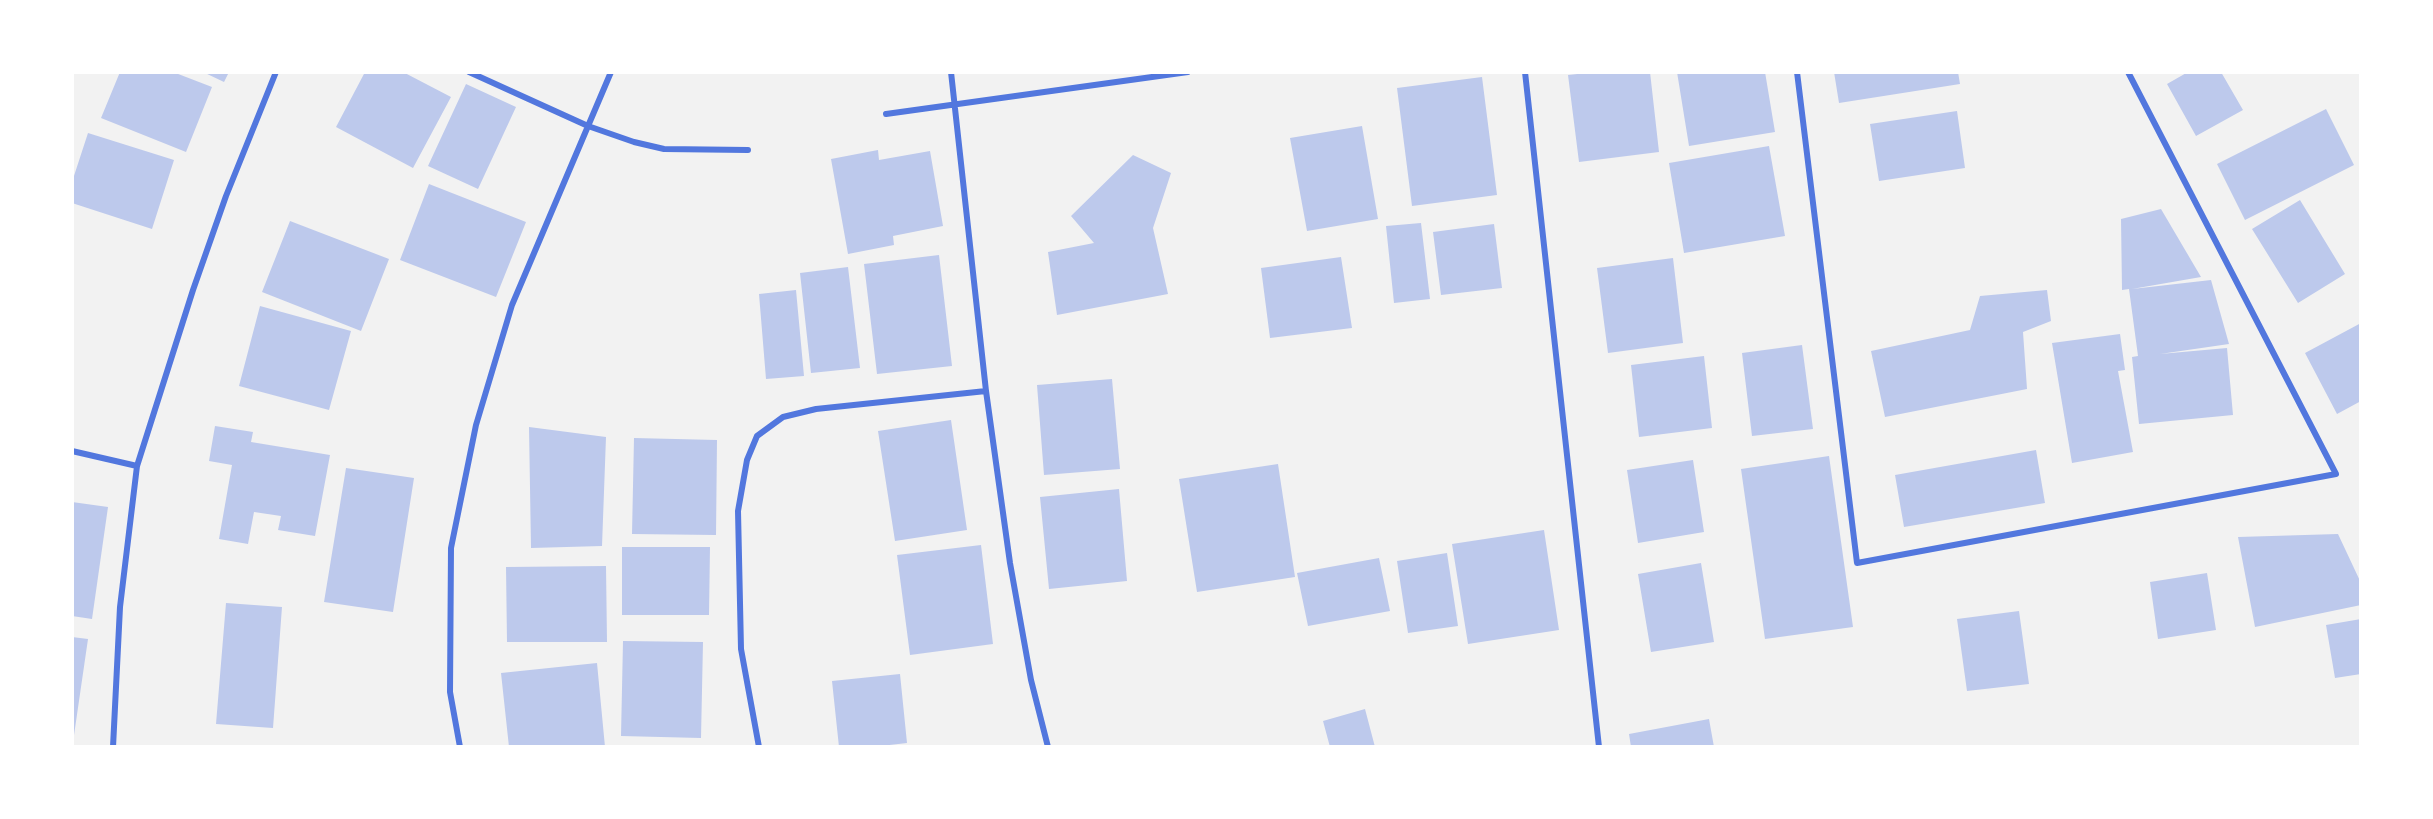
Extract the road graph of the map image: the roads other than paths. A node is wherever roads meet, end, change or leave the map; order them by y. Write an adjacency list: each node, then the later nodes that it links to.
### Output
1 (276, 72): 15 (street)
2 (469, 72): 11 (street)
3 (611, 72): 11 (street)
4 (951, 72): 9 (street)
5 (1188, 72): 9 (street)
6 (1525, 72): 20 (street)
7 (1797, 72): 8 (street)
8 (2128, 72)
9 (955, 105): 10 (street); 13 (street)
10 (886, 114)
11 (588, 126): 12 (street); 17 (street)
12 (748, 150)
13 (986, 391): 18 (street); 19 (street)
14 (72, 451): 15 (street)
15 (137, 466): 16 (street)
16 (113, 747)
17 (459, 747)
18 (759, 747)
19 (1048, 747)
20 (1599, 747)

